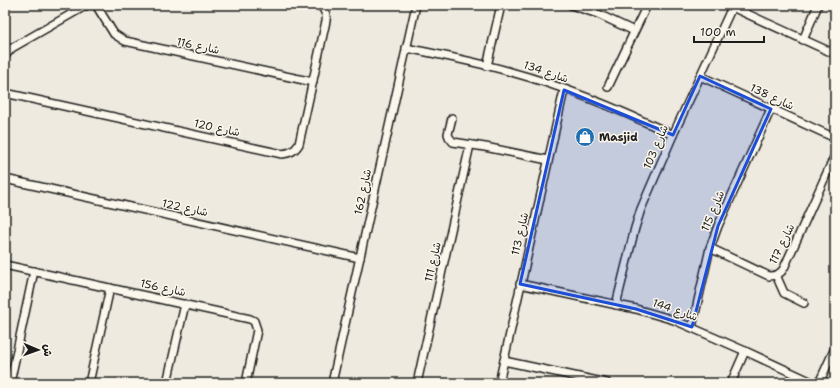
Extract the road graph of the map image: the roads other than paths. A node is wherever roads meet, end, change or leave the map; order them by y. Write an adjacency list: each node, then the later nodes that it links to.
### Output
1 (87, 5): 15 (street)
2 (96, 5): 18 (street, شارع 116)
3 (318, 5): 18 (street, شارع 120)
4 (416, 5): 13 (street, شارع 162)
5 (501, 5): 16 (street)
6 (571, 5): 9 (street)
7 (647, 5): 11 (street)
8 (818, 5): 12 (street)
9 (580, 6): 11 (street)
10 (732, 6): 12 (street); 17 (street, شارع 103)
11 (634, 31): 19 (street)
12 (803, 40): 14 (street)
13 (406, 48): 16 (street, شارع 134); 31 (street, شارع 162)
14 (835, 54)
15 (5, 56)
16 (487, 66): 20 (street, شارع 134)
17 (700, 76): 22 (street, شارع 138); 24 (street, شارع 103)
18 (312, 82): 21 (street, شارع 120)
19 (608, 87)
20 (564, 90): 24 (street, شارع 134); 28 (street, شارع 113)
21 (5, 93)
22 (771, 109): 25 (street, شارع 138); 30 (street, شارع 115)
23 (452, 118): 26 (street)
24 (673, 135): 39 (street, شارع 103)
25 (835, 138)
26 (470, 145): 28 (street); 50 (street, شارع 111)
27 (835, 155): 34 (street, شارع 117)
28 (548, 160): 35 (street, شارع 113)
29 (5, 179): 31 (street, شارع 122)
30 (710, 248): 34 (street, شارع 117); 40 (street, شارع 115)
31 (360, 258): 49 (street, شارع 162)
32 (5, 265): 33 (street, شارع 156)
33 (34, 271): 36 (street, شارع 156); 45 (street)
34 (776, 276): 38 (street)
35 (520, 284): 39 (street, شارع 144); 43 (street, شارع 113)
36 (110, 288): 37 (street, شارع 156); 46 (street)
37 (185, 304): 47 (street); 48 (street, شارع 156)
38 (804, 304)
39 (616, 305): 40 (street, شارع 144)
40 (692, 327): 42 (street, شارع 144)
41 (835, 348): 55 (street)
42 (746, 351): 53 (street); 54 (street, شارع 144)
43 (504, 360): 44 (street); 51 (street, شارع 113)
44 (580, 380): 52 (street)
45 (10, 383)
46 (89, 383)
47 (167, 383)
48 (246, 383)
49 (332, 383)
50 (417, 383)
51 (499, 383)
52 (607, 383)
53 (731, 383)
54 (814, 383)
55 (819, 383)

